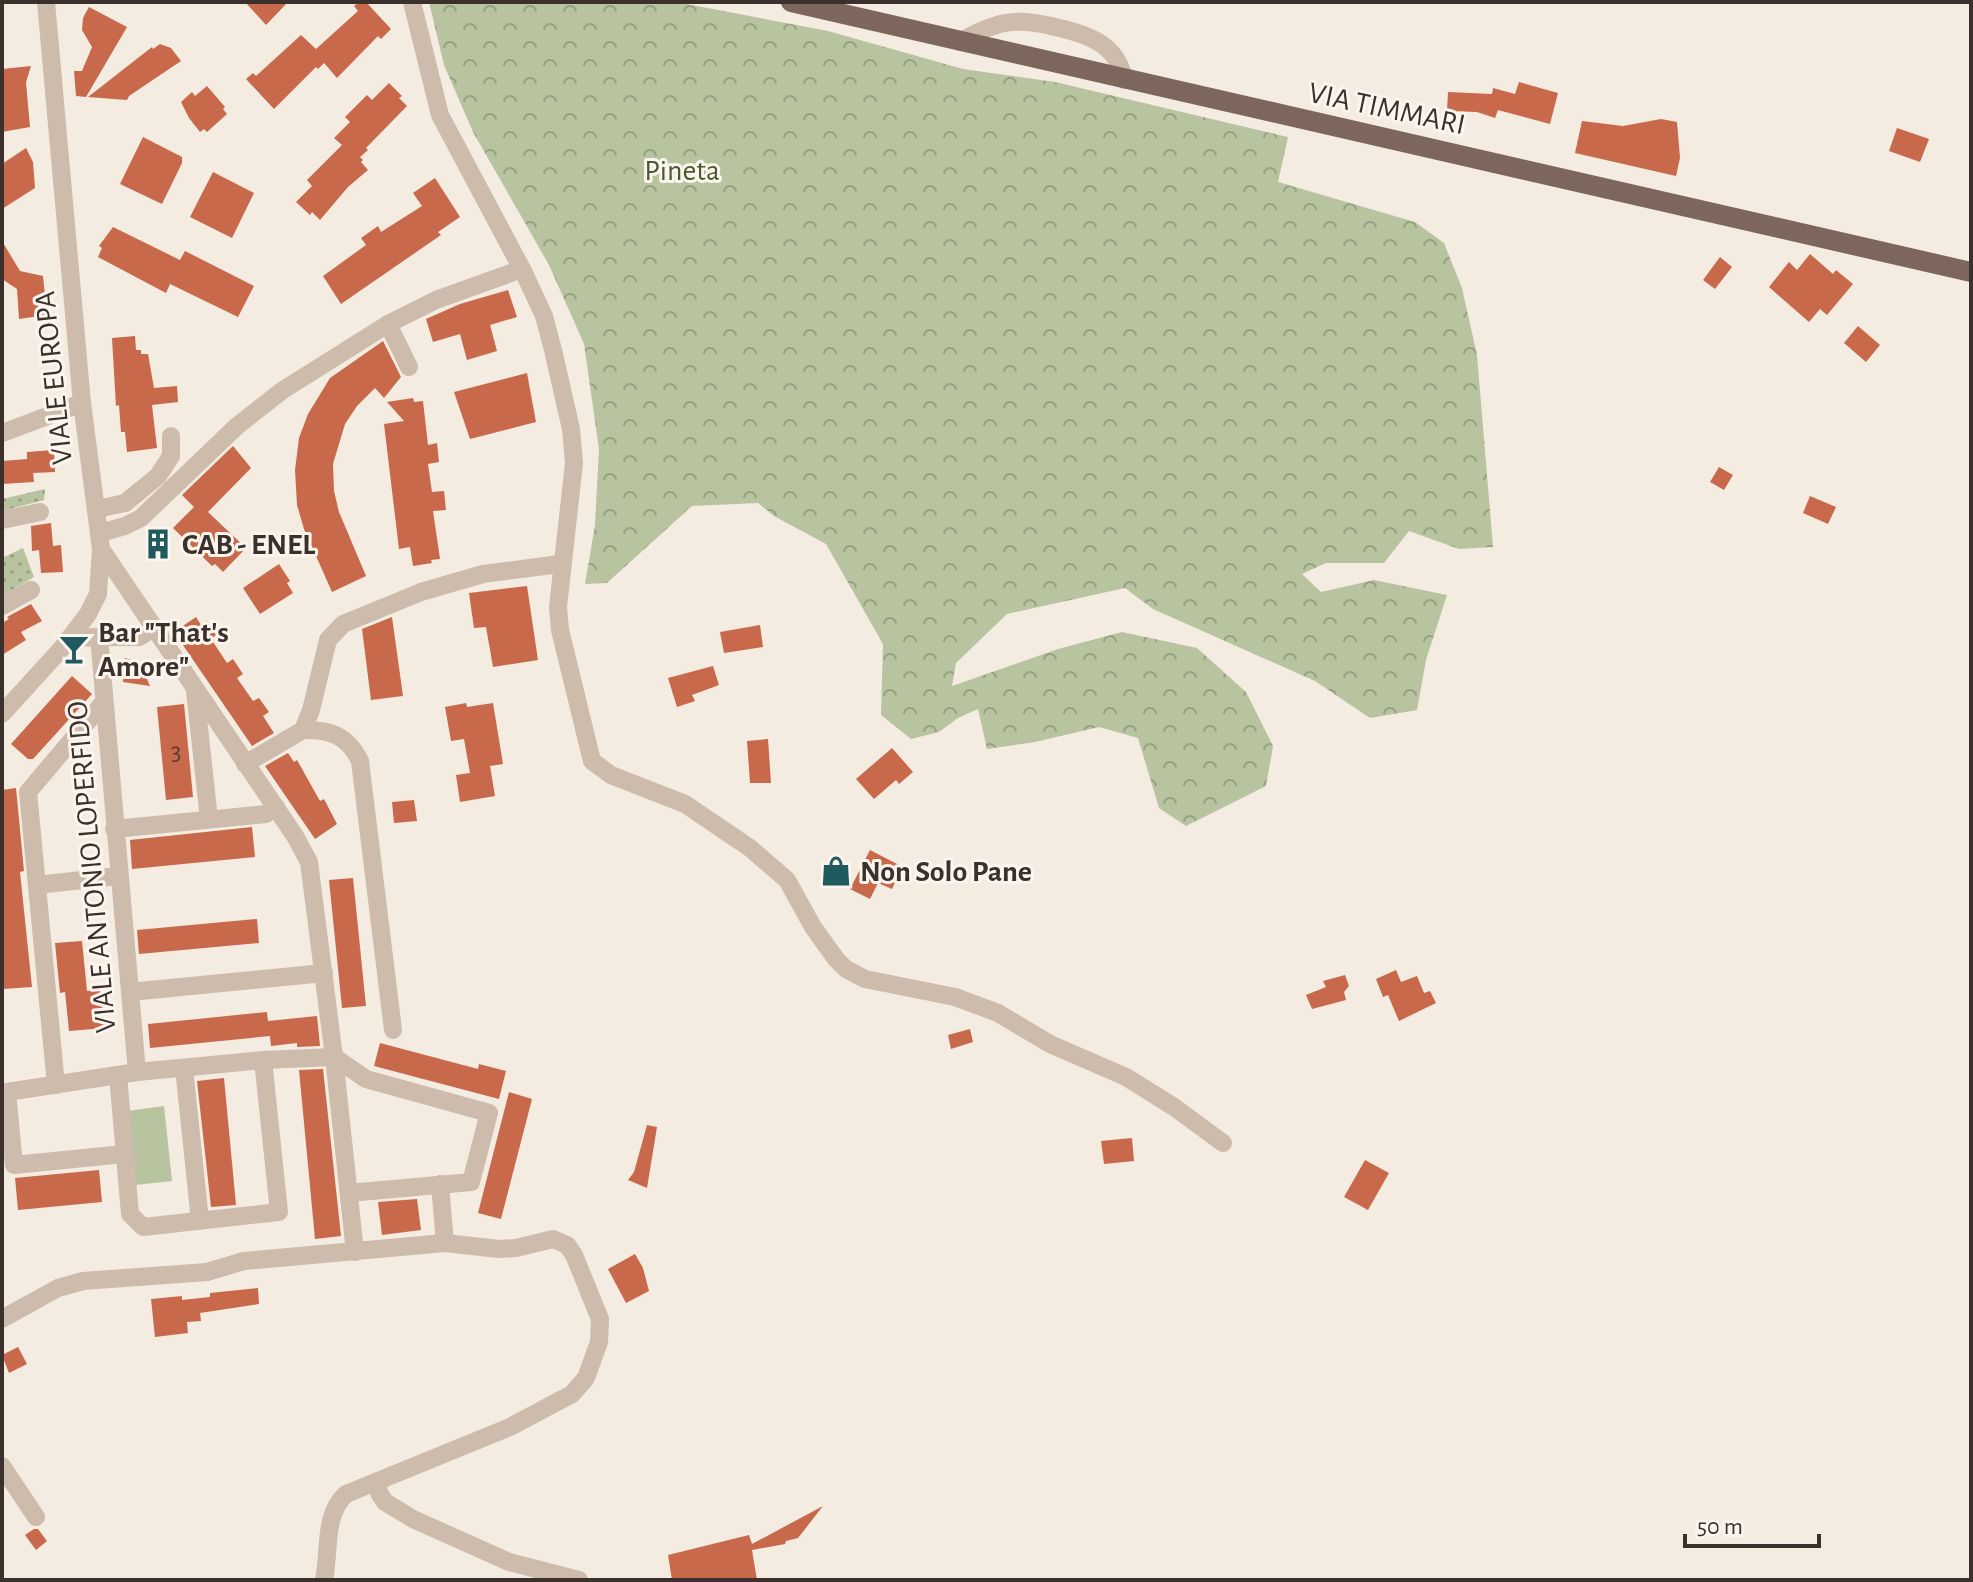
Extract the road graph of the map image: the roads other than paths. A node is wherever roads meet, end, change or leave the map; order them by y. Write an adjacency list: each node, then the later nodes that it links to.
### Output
1 (46, 2): 10 (street, VIALE EUROPA)
2 (412, 2): 6 (street)
3 (791, 2): 4 (main road, VIA TIMMARI)
4 (959, 42): 5 (main road, VIA TIMMARI); 5 (street)
5 (1124, 80): 7 (main road, VIA TIMMARI)
6 (522, 269): 8 (street); 17 (street)
7 (1971, 272)
8 (388, 324): 9 (street); 16 (street)
9 (409, 367)
10 (82, 403): 11 (street); 13 (street, VIALE EUROPA)
11 (2, 433)
12 (171, 436): 13 (street)
13 (97, 509): 16 (street, VIALE EUROPA)
14 (40, 512): 15 (street)
15 (2, 520)
16 (100, 541): 20 (street); 22 (street, VIALE EUROPA)
17 (560, 564): 26 (street); 41 (street)
18 (31, 590): 19 (street)
19 (2, 606)
20 (154, 628): 21 (street); 23 (street)
21 (99, 637): 22 (street); 24 (street, VIALE ANTONIO LOPERFIDO)
22 (71, 638): 25 (street, VIALE EUROPA)
23 (194, 686): 27 (street); 29 (street)
24 (104, 702): 30 (street, VIALE ANTONIO LOPERFIDO); 32 (street)
25 (2, 714)
26 (303, 730): 27 (street); 35 (street)
27 (245, 764): 28 (street)
28 (276, 807): 29 (street); 33 (street)
29 (209, 819): 30 (street)
30 (114, 829): 31 (street, VIALE ANTONIO LOPERFIDO)
31 (118, 876): 32 (street); 34 (street, VIALE ANTONIO LOPERFIDO)
32 (37, 885): 40 (street)
33 (324, 973): 34 (street); 36 (street)
34 (130, 992): 39 (street, VIALE ANTONIO LOPERFIDO)
35 (393, 1030)
36 (334, 1057): 37 (street); 43 (street); 44 (street)
37 (263, 1060): 38 (street); 45 (street, VIALE ANTONIO LOPERFIDO)
38 (184, 1068): 39 (street); 45 (street)
39 (128, 1074): 40 (street); 42 (street, VIALE ANTONIO LOPERFIDO)
40 (56, 1085): 42 (street)
41 (1223, 1143)
42 (124, 1154): 45 (street, VIALE ANTONIO LOPERFIDO)
43 (440, 1184): 44 (street); 46 (street)
44 (349, 1193): 47 (street)
45 (200, 1221)
46 (445, 1243): 47 (street); 50 (street)
47 (355, 1252): 48 (street)
48 (2, 1319)
49 (2, 1466): 51 (street)
50 (378, 1481): 52 (street); 53 (street)
51 (36, 1517)
52 (324, 1580)
53 (579, 1580)

